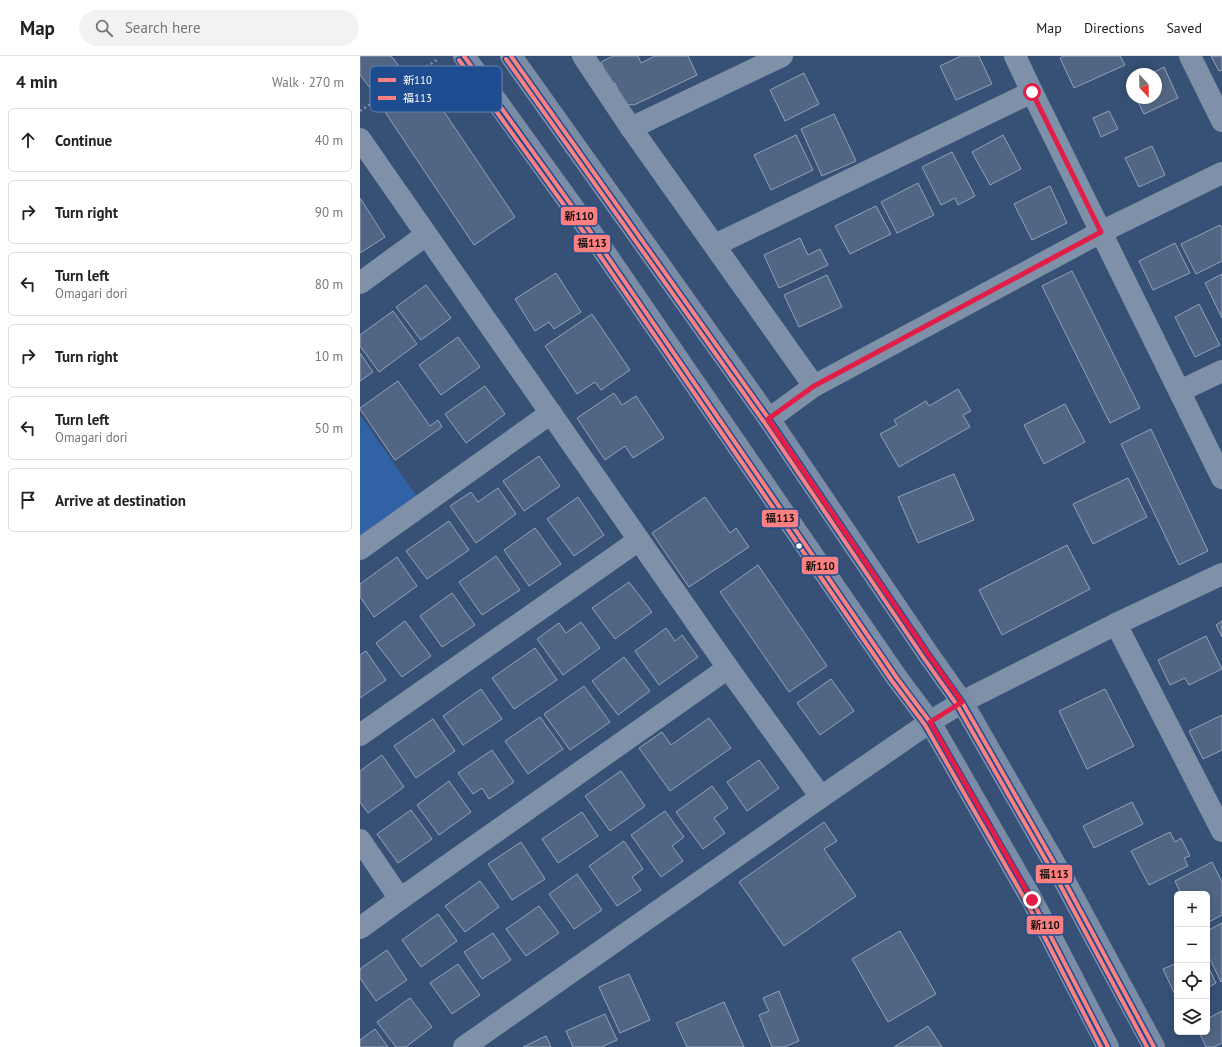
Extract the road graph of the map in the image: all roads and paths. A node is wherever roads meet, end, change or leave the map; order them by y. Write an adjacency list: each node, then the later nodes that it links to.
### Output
1 (464, 56): 9 (street)
2 (511, 56): 26 (street)
3 (583, 56): 15 (street)
4 (782, 56): 15 (street)
5 (1015, 56): 10 (street)
6 (1190, 56): 14 (street)
7 (438, 59): 8 (path)
8 (428, 66)
9 (471, 66)
10 (1032, 92): 18 (street); 20 (street)
11 (370, 104): 13 (path)
12 (502, 109): 34 (street)
13 (360, 111)
14 (1222, 121)
15 (631, 128): 20 (street)
16 (360, 140): 19 (street)
17 (1222, 174): 18 (street)
18 (1101, 232): 23 (street); 24 (street)
19 (426, 235): 21 (street); 25 (street)
20 (715, 245): 23 (street)
21 (360, 283)
22 (1222, 371): 24 (street)
23 (814, 386): 26 (street)
24 (1180, 391): 27 (street)
25 (551, 413): 28 (street); 29 (street)
26 (768, 419): 33 (street)
27 (1222, 478)
28 (639, 540): 32 (street); 35 (street)
29 (360, 549)
30 (1222, 574): 31 (street)
31 (1116, 624): 33 (street); 37 (street)
32 (728, 668): 36 (street); 39 (street)
33 (962, 702): 34 (street); 43 (street)
34 (930, 722): 36 (street); 42 (street)
35 (360, 736)
36 (821, 797): 41 (street)
37 (1222, 831)
38 (360, 840): 39 (street)
39 (400, 899): 40 (street)
40 (360, 928)
41 (464, 1047)
42 (1108, 1047)
43 (1154, 1047)

